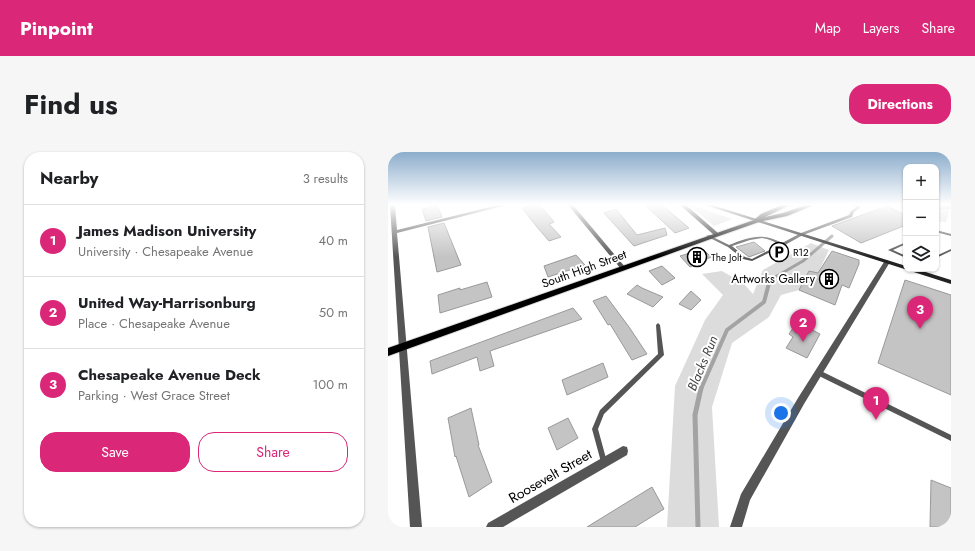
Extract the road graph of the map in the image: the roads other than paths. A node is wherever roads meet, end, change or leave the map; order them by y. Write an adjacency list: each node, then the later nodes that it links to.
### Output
1 (393, 222): 8 (street)
2 (433, 222): 8 (street)
3 (584, 222): 21 (street)
4 (700, 222): 11 (street)
5 (751, 222): 11 (main road, South High Street)
6 (761, 222): 10 (street)
7 (833, 222): 10 (lane)
8 (394, 232): 25 (street)
9 (939, 233): 12 (lane)
10 (802, 234): 14 (lane); 19 (street)
11 (712, 235): 15 (lane); 21 (main road, South High Street)
12 (951, 235)
13 (903, 244): 17 (lane)
14 (782, 245): 15 (lane); 15 (lane)
15 (729, 246)
16 (951, 250): 18 (lane)
17 (903, 256)
18 (939, 256)
19 (887, 262): 20 (street); 27 (street)
20 (903, 267)
21 (622, 268): 25 (main road, South High Street)
22 (919, 272): 23 (street)
23 (951, 282)
24 (658, 325): 30 (lane)
25 (402, 347): 26 (main road, South High Street); 31 (street)
26 (388, 352)
27 (819, 373): 28 (lane); 33 (street)
28 (951, 438)
29 (623, 451): 30 (street, Roosevelt Street)
30 (604, 462): 32 (street, Roosevelt Street)
31 (416, 527)
32 (492, 527)
33 (736, 527)

